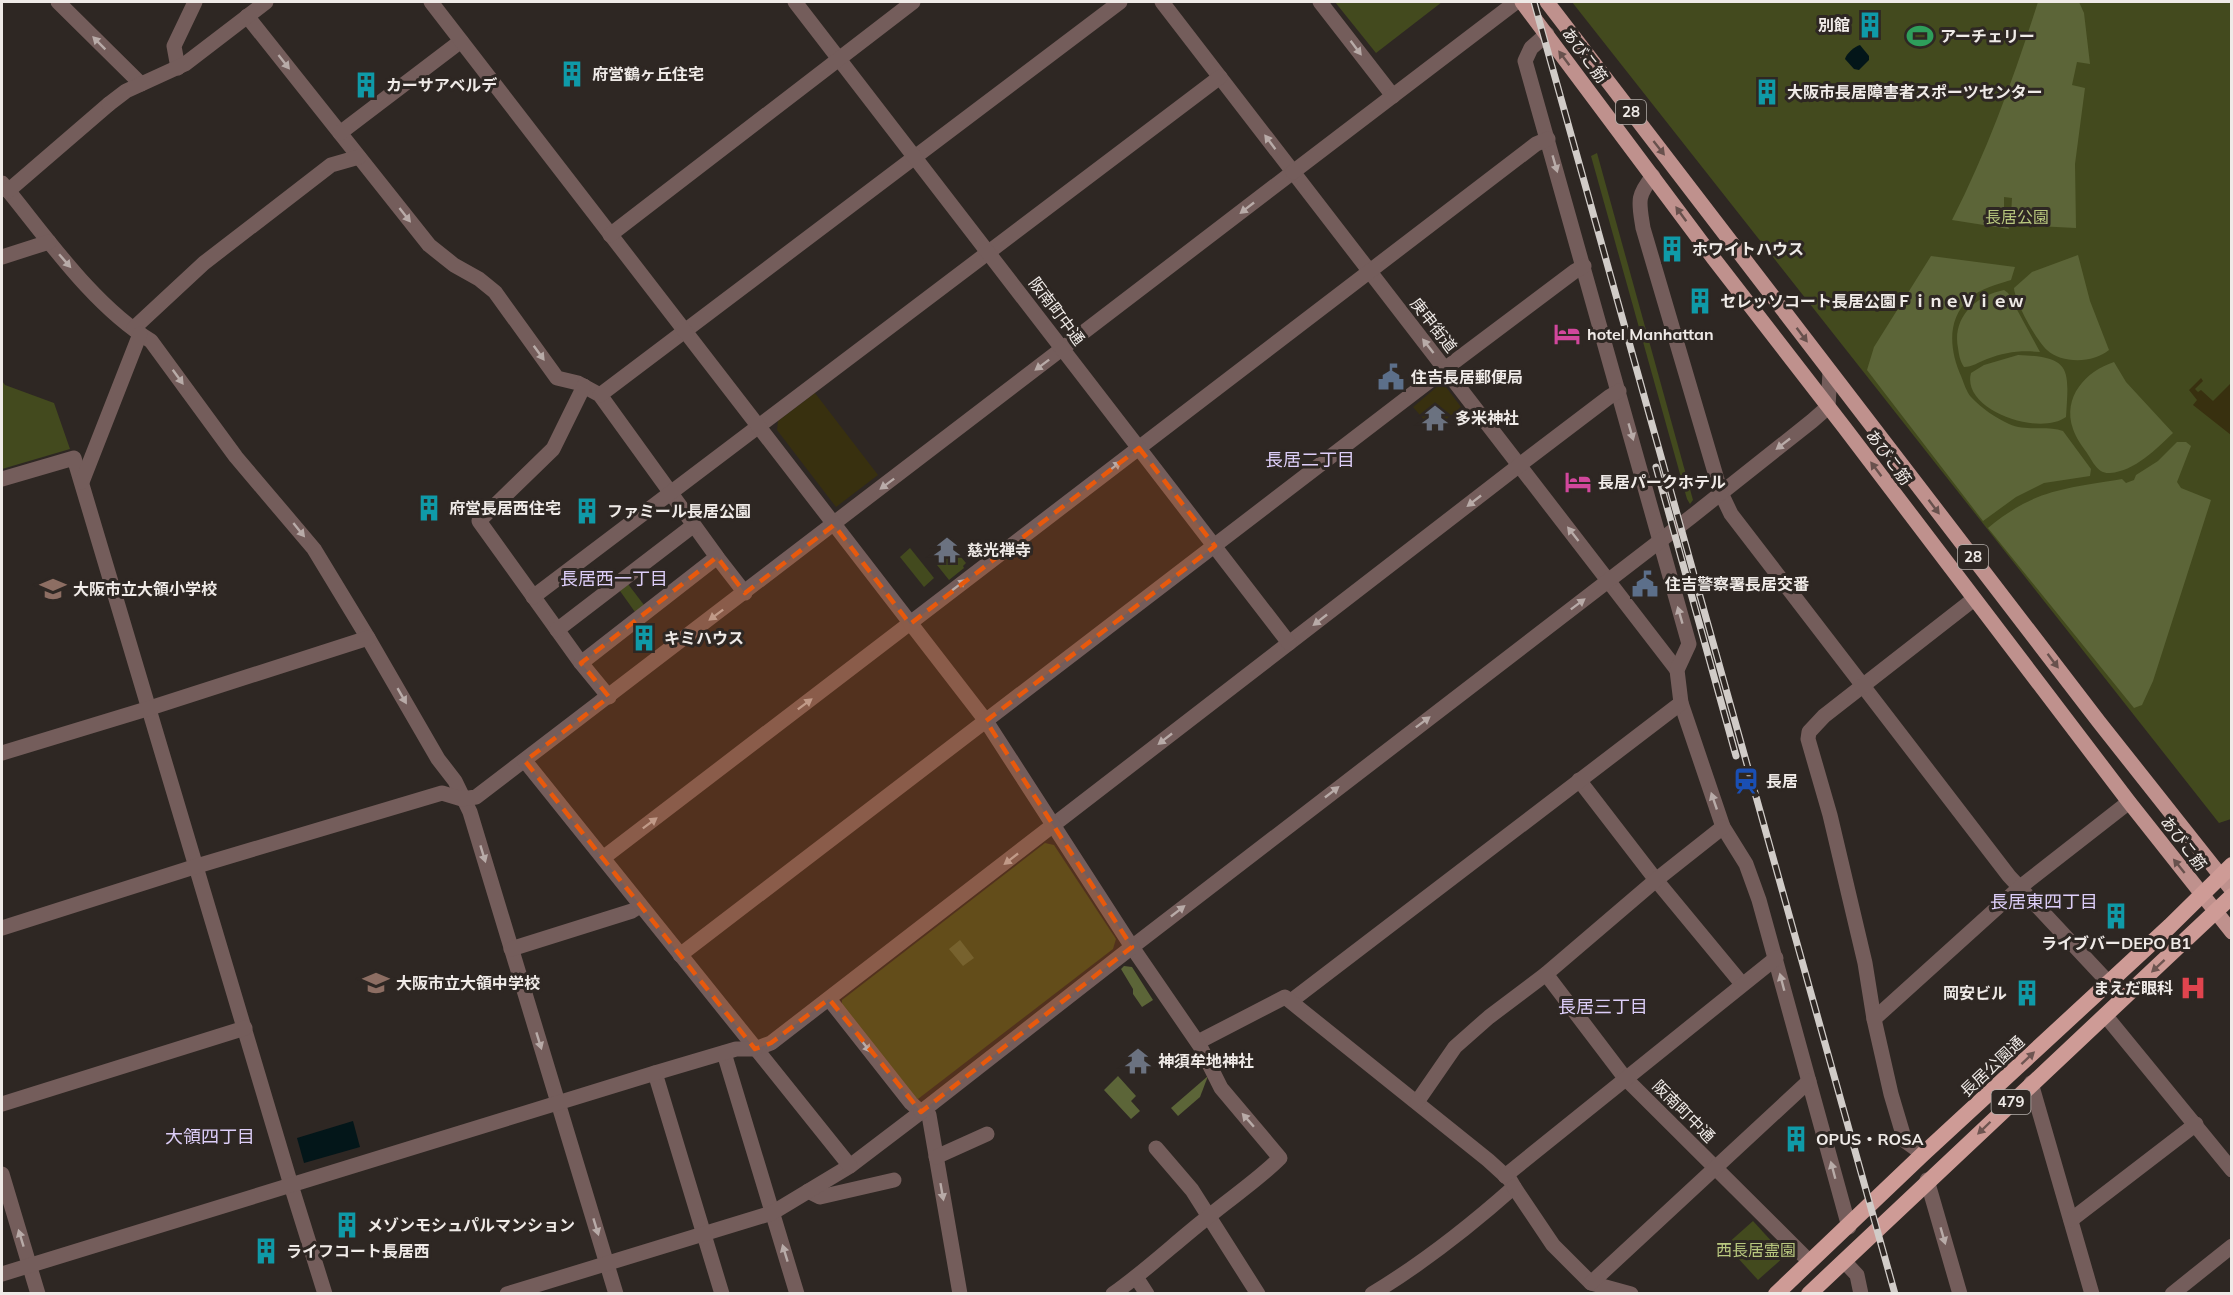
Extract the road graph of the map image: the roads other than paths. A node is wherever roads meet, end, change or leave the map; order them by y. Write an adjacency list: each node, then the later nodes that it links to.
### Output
1 (58, 2): 19 (street, one-way to 1)
2 (195, 2): 17 (street)
3 (266, 2): 13 (street)
4 (431, 2): 15 (street)
5 (795, 2): 16 (street, 阪南町中通)
6 (913, 2): 16 (street)
7 (1120, 2): 23 (street)
8 (1162, 2): 18 (street, 庚申街道)
9 (1320, 2): 20 (street, one-way to 20)
10 (1516, 2): 20 (street)
11 (1522, 2): 14 (main road, あびこ筋 / 28)
12 (1547, 2): 38 (main road, あびこ筋 / 28, one-way to 38)
13 (248, 16): 17 (street); 21 (street, one-way to 21)
14 (1547, 34): 22 (street); 26 (main road, あびこ筋 / 28, one-way to 14)
15 (461, 41): 21 (street); 28 (street)
16 (839, 58): 23 (street, 阪南町中通); 28 (street)
17 (178, 68): 19 (street)
18 (1220, 77): 25 (street, 庚申街道, one-way to 18); 30 (street)
19 (141, 84): 27 (street)
20 (1393, 96): 25 (street)
21 (340, 133): 24 (street)
22 (1548, 139): 32 (street, one-way to 32); 33 (street)
23 (913, 156): 30 (street, 阪南町中通); 35 (street)
24 (359, 157): 34 (street); 39 (street, one-way to 39)
25 (1293, 172): 33 (street, 庚申街道); 36 (street, one-way to 36)
26 (1653, 176): 42 (main road, あびこ筋 / 28, one-way to 26); 49 (street)
27 (5, 187): 29 (street)
28 (610, 235): 35 (street)
29 (49, 242): 31 (street); 34 (street, one-way to 34)
30 (988, 250): 36 (street, 阪南町中通); 43 (street)
31 (2, 256)
32 (1584, 266): 37 (street); 40 (street)
33 (1370, 271): 37 (street, 庚申街道, one-way to 33); 44 (street)
34 (137, 331): 47 (street); 61 (street, one-way to 61)
35 (684, 331): 41 (street); 43 (street)
36 (1063, 349): 44 (street, 阪南町中通); 51 (street, one-way to 51)
37 (1445, 369): 45 (street, 庚申街道); 53 (street)
38 (1830, 372): 42 (street); 79 (main road, あびこ筋 / 28, one-way to 79)
39 (584, 386): 41 (street); 57 (street)
40 (1619, 391): 45 (street); 52 (street, one-way to 52)
41 (600, 395): 48 (street)
42 (1828, 407): 49 (street, one-way to 49); 58 (main road, あびこ筋 / 28, one-way to 42)
43 (759, 427): 48 (street); 51 (street)
44 (1139, 448): 53 (street, 阪南町中通); 59 (street, one-way to 44)
45 (1520, 465): 55 (street, 庚申街道, one-way to 45); 62 (street, one-way to 62)
46 (2, 479): 47 (street)
47 (82, 482): 68 (street)
48 (671, 493): 50 (street); 57 (street)
49 (1721, 493): 52 (street); 65 (street)
50 (694, 525): 54 (street); 60 (street)
51 (834, 525): 56 (street); 59 (street)
52 (1659, 541): 55 (street); 64 (street, one-way to 52)
53 (1215, 546): 62 (street, 阪南町中通); 69 (street)
54 (717, 557): 56 (street); 63 (street)
55 (1609, 580): 64 (street, 庚申街道); 89 (street, one-way to 55)
56 (745, 593): 66 (street, one-way to 66)
57 (533, 597): 60 (street)
58 (1974, 600): 65 (street); 74 (main road, あびこ筋 / 28)
59 (910, 624): 69 (street); 77 (street, one-way to 59)
60 (557, 630): 63 (street)
61 (368, 638): 68 (street); 73 (street, one-way to 73)
62 (1289, 643): 75 (street, one-way to 75)
63 (581, 663): 66 (street)
64 (1677, 670): 67 (street)
65 (1863, 686): 81 (street); 99 (street)
66 (609, 697): 71 (street)
67 (1681, 703): 72 (street); 76 (street, one-way to 67)
68 (150, 708): 70 (street); 78 (street)
69 (986, 721): 75 (street); 91 (street)
70 (2, 753)
71 (525, 761): 73 (street); 77 (street)
72 (1578, 780): 80 (street); 97 (street)
73 (462, 799): 78 (street); 90 (street, one-way to 90)
74 (2128, 802): 81 (street); 83 (main road, あびこ筋 / 28, one-way to 74)
75 (1053, 826): 89 (street); 96 (street, one-way to 96)
76 (1723, 827): 80 (street); 92 (street)
77 (603, 858): 85 (street)
78 (197, 866): 87 (street); 100 (street)
79 (2226, 870): 82 (main road, あびこ筋 / 28); 83 (highway, 長居公園通 / 479)
80 (1656, 880): 93 (street); 95 (street)
81 (2019, 888): 94 (street); 99 (street)
82 (2232, 890)
83 (2202, 894): 86 (main road, あびこ筋 / 28); 94 (highway, 長居公園通 / 479)
84 (2232, 896): 86 (highway, 479)
85 (640, 906): 90 (street); 91 (street)
86 (2216, 912): 88 (main road, あびこ筋 / 28); 98 (highway, 479, one-way to 98)
87 (2, 928)
88 (2232, 932)
89 (1132, 947): 101 (street); 111 (street)
90 (512, 949): 109 (street, one-way to 109)
91 (680, 955): 102 (street)
92 (1776, 958): 95 (street); 106 (street, one-way to 92)
93 (1546, 974): 105 (street, 阪南町中通); 108 (street)
94 (2109, 983): 115 (highway, 長居公園通 / 479, one-way to 94)
95 (1742, 984): 105 (street)
96 (829, 999): 102 (street); 111 (street, one-way to 111)
97 (1291, 1001): 101 (street); 108 (street)
98 (2105, 1015): 107 (highway, 479); 112 (street)
99 (1874, 1020): 115 (street)
100 (245, 1028): 110 (street); 124 (street)
101 (1197, 1040): 127 (street, one-way to 101)
102 (754, 1049): 103 (street); 117 (street)
103 (724, 1053): 104 (street); 126 (street)
104 (655, 1073): 109 (street); 130 (street)
105 (1625, 1078): 118 (street, 阪南町中通); 123 (street)
106 (1809, 1081): 118 (street); 129 (street, one-way to 106)
107 (2031, 1083): 122 (highway, 479, one-way to 122); 128 (street)
108 (1417, 1102): 123 (street)
109 (557, 1103): 124 (street); 134 (street, one-way to 134)
110 (2, 1104)
111 (921, 1112): 116 (street); 117 (street)
112 (2196, 1124): 119 (street); 128 (street)
113 (987, 1134): 116 (street)
114 (1156, 1148): 127 (street)
115 (1923, 1154): 129 (highway, 長居公園通 / 479)
116 (936, 1157): 145 (street, one-way to 145)
117 (850, 1166): 125 (street)
118 (1714, 1167): 133 (street, 阪南町中通); 138 (street)
119 (2232, 1170)
120 (2, 1174): 135 (street, one-way to 120)
121 (894, 1180): 125 (street)
122 (1927, 1180): 132 (highway, 479); 154 (street, one-way to 154)
123 (1510, 1182): 138 (street); 149 (street)
124 (291, 1185): 135 (street); 140 (street)
125 (808, 1191): 126 (street)
126 (772, 1213): 130 (street); 144 (street, one-way to 126)
127 (1208, 1217): 137 (street); 148 (street)
128 (2071, 1220): 155 (street)
129 (1849, 1227): 133 (highway, 長居公園通 / 479)
130 (704, 1233): 134 (street); 143 (street)
131 (2232, 1246): 156 (street)
132 (1844, 1261): 152 (highway, 479); 153 (street)
133 (1810, 1262): 151 (highway, 長居公園通 / 479)
134 (607, 1263): 141 (street); 142 (street)
135 (29, 1265): 136 (street); 139 (street)
136 (2, 1274)
137 (1136, 1277): 146 (street); 147 (street)
138 (1591, 1283): 150 (street)
139 (38, 1293)
140 (325, 1293)
141 (507, 1293)
142 (616, 1293)
143 (722, 1293)
144 (797, 1293)
145 (960, 1293)
146 (1113, 1293)
147 (1147, 1293)
148 (1258, 1293)
149 (1372, 1293)
150 (1631, 1293)
151 (1776, 1293)
152 (1809, 1293)
153 (1861, 1293)
154 (1960, 1293)
155 (2092, 1293)
156 (2172, 1293)

